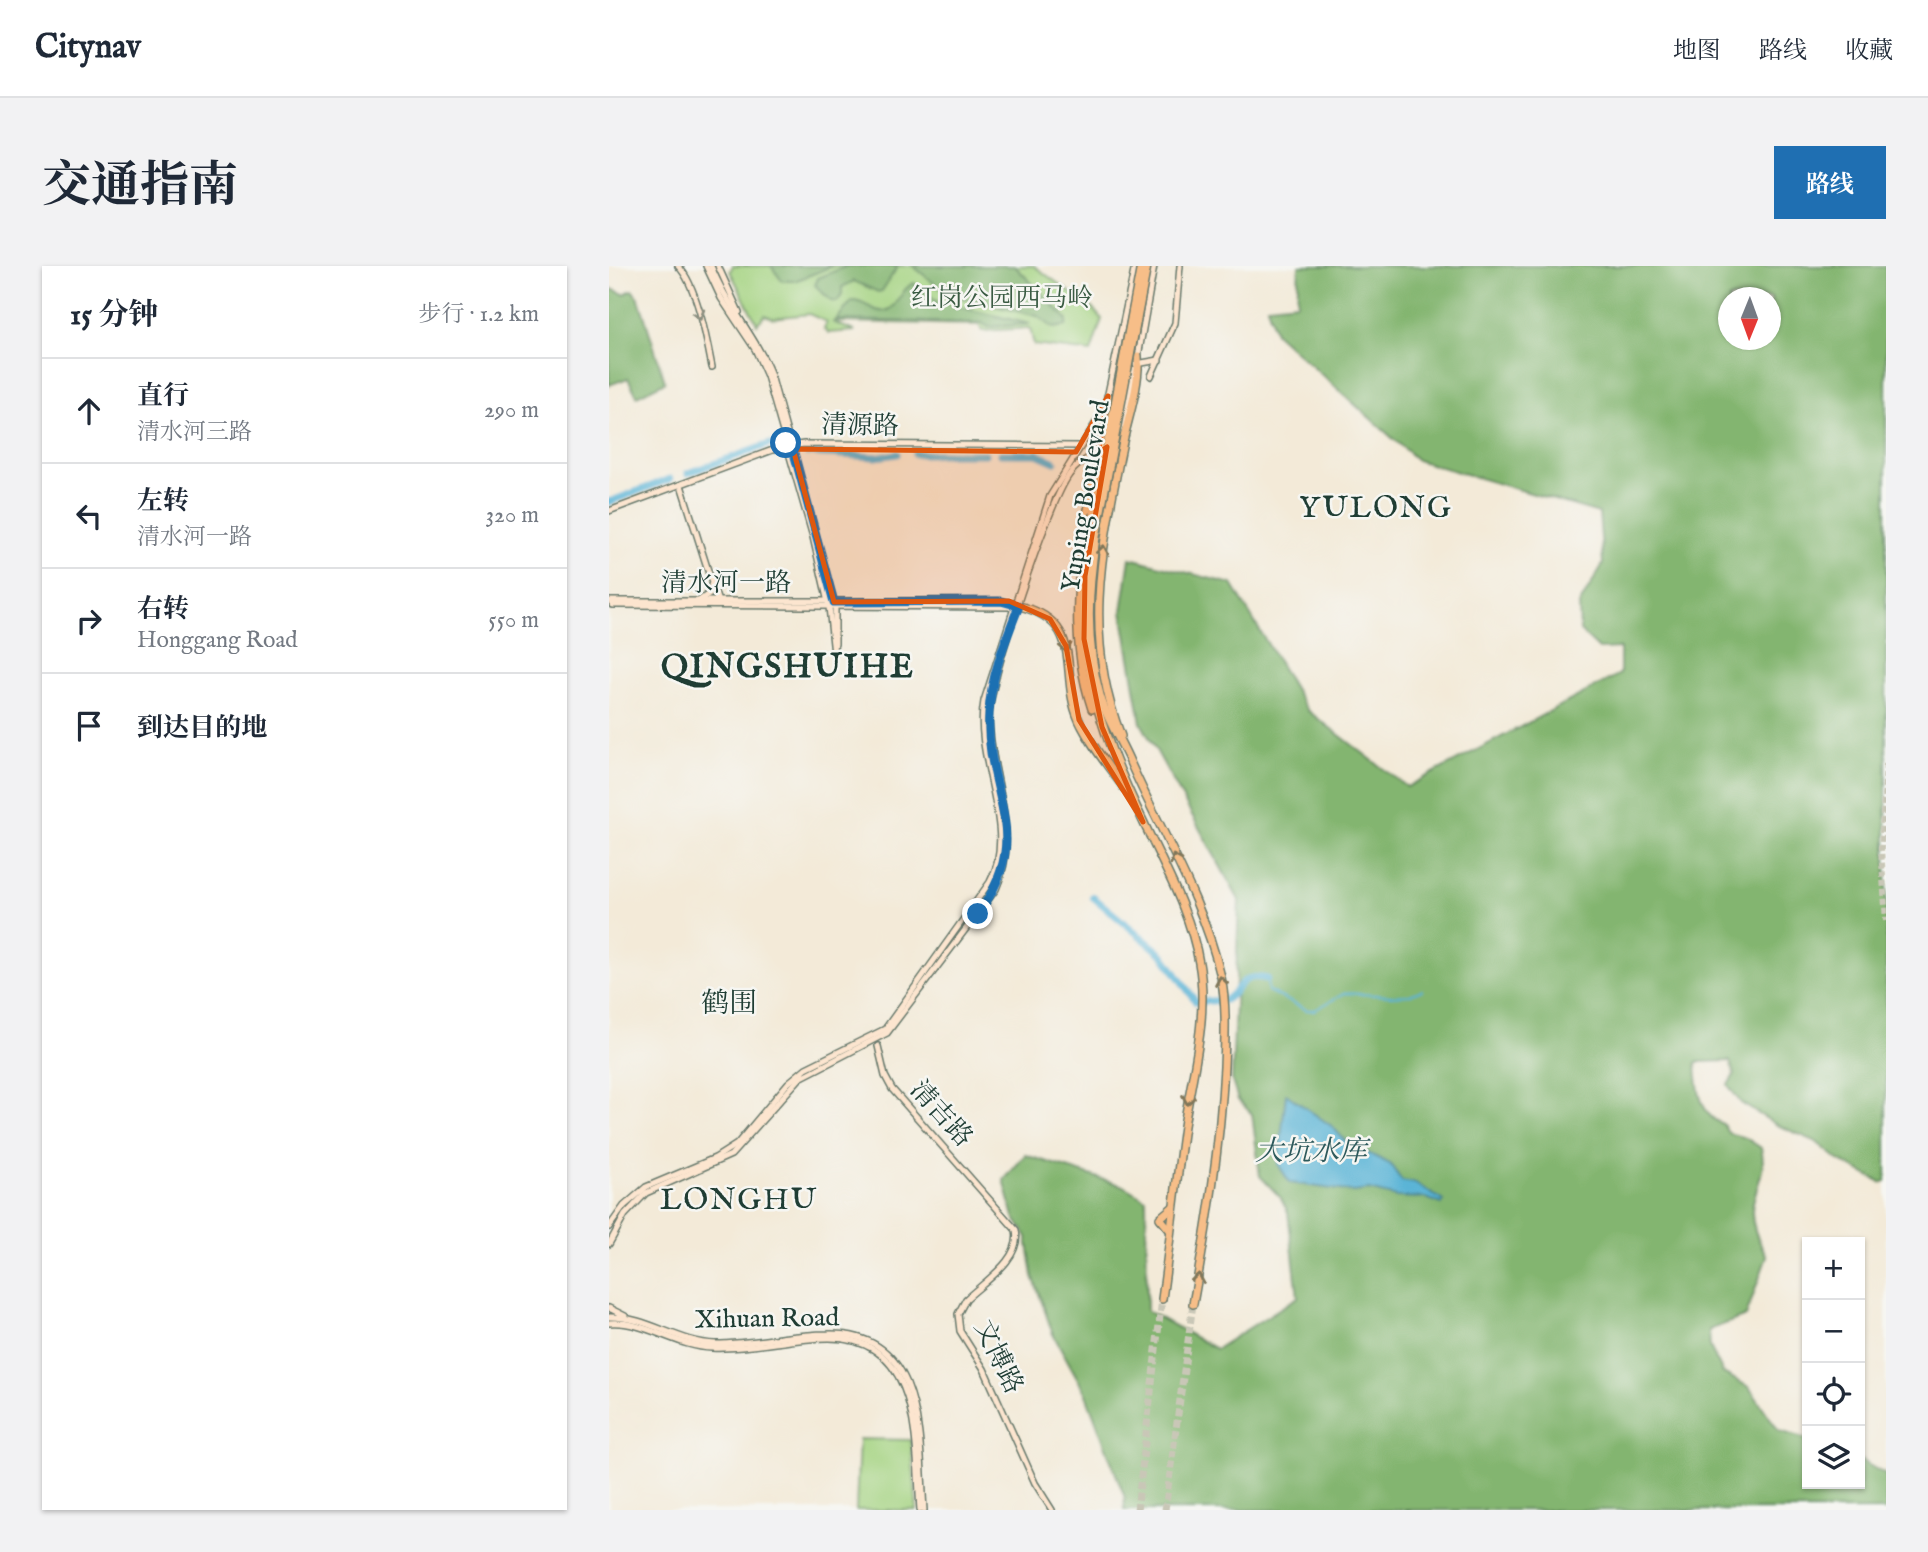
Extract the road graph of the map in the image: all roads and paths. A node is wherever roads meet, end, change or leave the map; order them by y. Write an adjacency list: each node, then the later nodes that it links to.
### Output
1 (678, 266): 13 (main road, one-way to 13)
2 (709, 266): 9 (main road)
3 (717, 266): 10 (main road)
4 (1135, 266): 14 (main road)
5 (1141, 266): 20 (highway, Yuping Boulevard, bridge)
6 (1147, 266): 20 (highway, Yuping Boulevard, bridge)
7 (1154, 266): 12 (main road)
8 (1180, 266): 11 (main road)
9 (713, 277): 10 (main road); 16 (main road)
10 (748, 330): 16 (main road)
11 (1159, 360): 12 (main road); 12 (main road)
12 (1139, 362): 26 (main road); 27 (highway, one-way to 12)
13 (712, 367)
14 (1108, 396): 15 (main road); 28 (highway, bridge)
15 (1080, 446): 16 (main road, 清源路); 17 (main road)
16 (790, 448): 17 (main road, 清源路); 18 (main road, 清源路); 25 (main road)
17 (1070, 461): 26 (main road)
18 (681, 485): 19 (main road, 清源路); 21 (main road)
19 (609, 512)
20 (1093, 536): 27 (highway, Yuping Boulevard); 29 (highway, Yuping Boulevard)
21 (711, 581): 22 (main road); 23 (main road)
22 (695, 602): 23 (main road, 清水河一路); 24 (main road, 清水河一路)
23 (718, 602): 25 (main road, 清水河一路)
24 (609, 603): 25 (main road, 清水河一路)
25 (831, 604): 25 (main road); 26 (main road, 清水河一路)
26 (1015, 606): 28 (highway, one-way to 28); 30 (main road); 31 (main road)
27 (1129, 760): 39 (highway, Yuping Boulevard, one-way to 27)
28 (1124, 788): 29 (highway)
29 (1143, 822): 34 (highway, Yuping Boulevard, one-way to 34)
30 (972, 908): 31 (main road); 35 (main road)
31 (978, 914): 37 (main road)
32 (878, 1046): 33 (main road, 清吉路)
33 (991, 1199): 45 (main road, 文博路)
34 (1173, 1207): 36 (highway); 36 (highway)
35 (609, 1227)
36 (1171, 1230): 38 (highway)
37 (609, 1244)
38 (1163, 1299)
39 (1193, 1304)
40 (609, 1308): 42 (main road)
41 (609, 1317): 42 (main road, Xihuan Road)
42 (634, 1320): 44 (main road, Xihuan Road)
43 (609, 1323): 44 (main road, Xihuan Road)
44 (922, 1510)
45 (1052, 1510)

